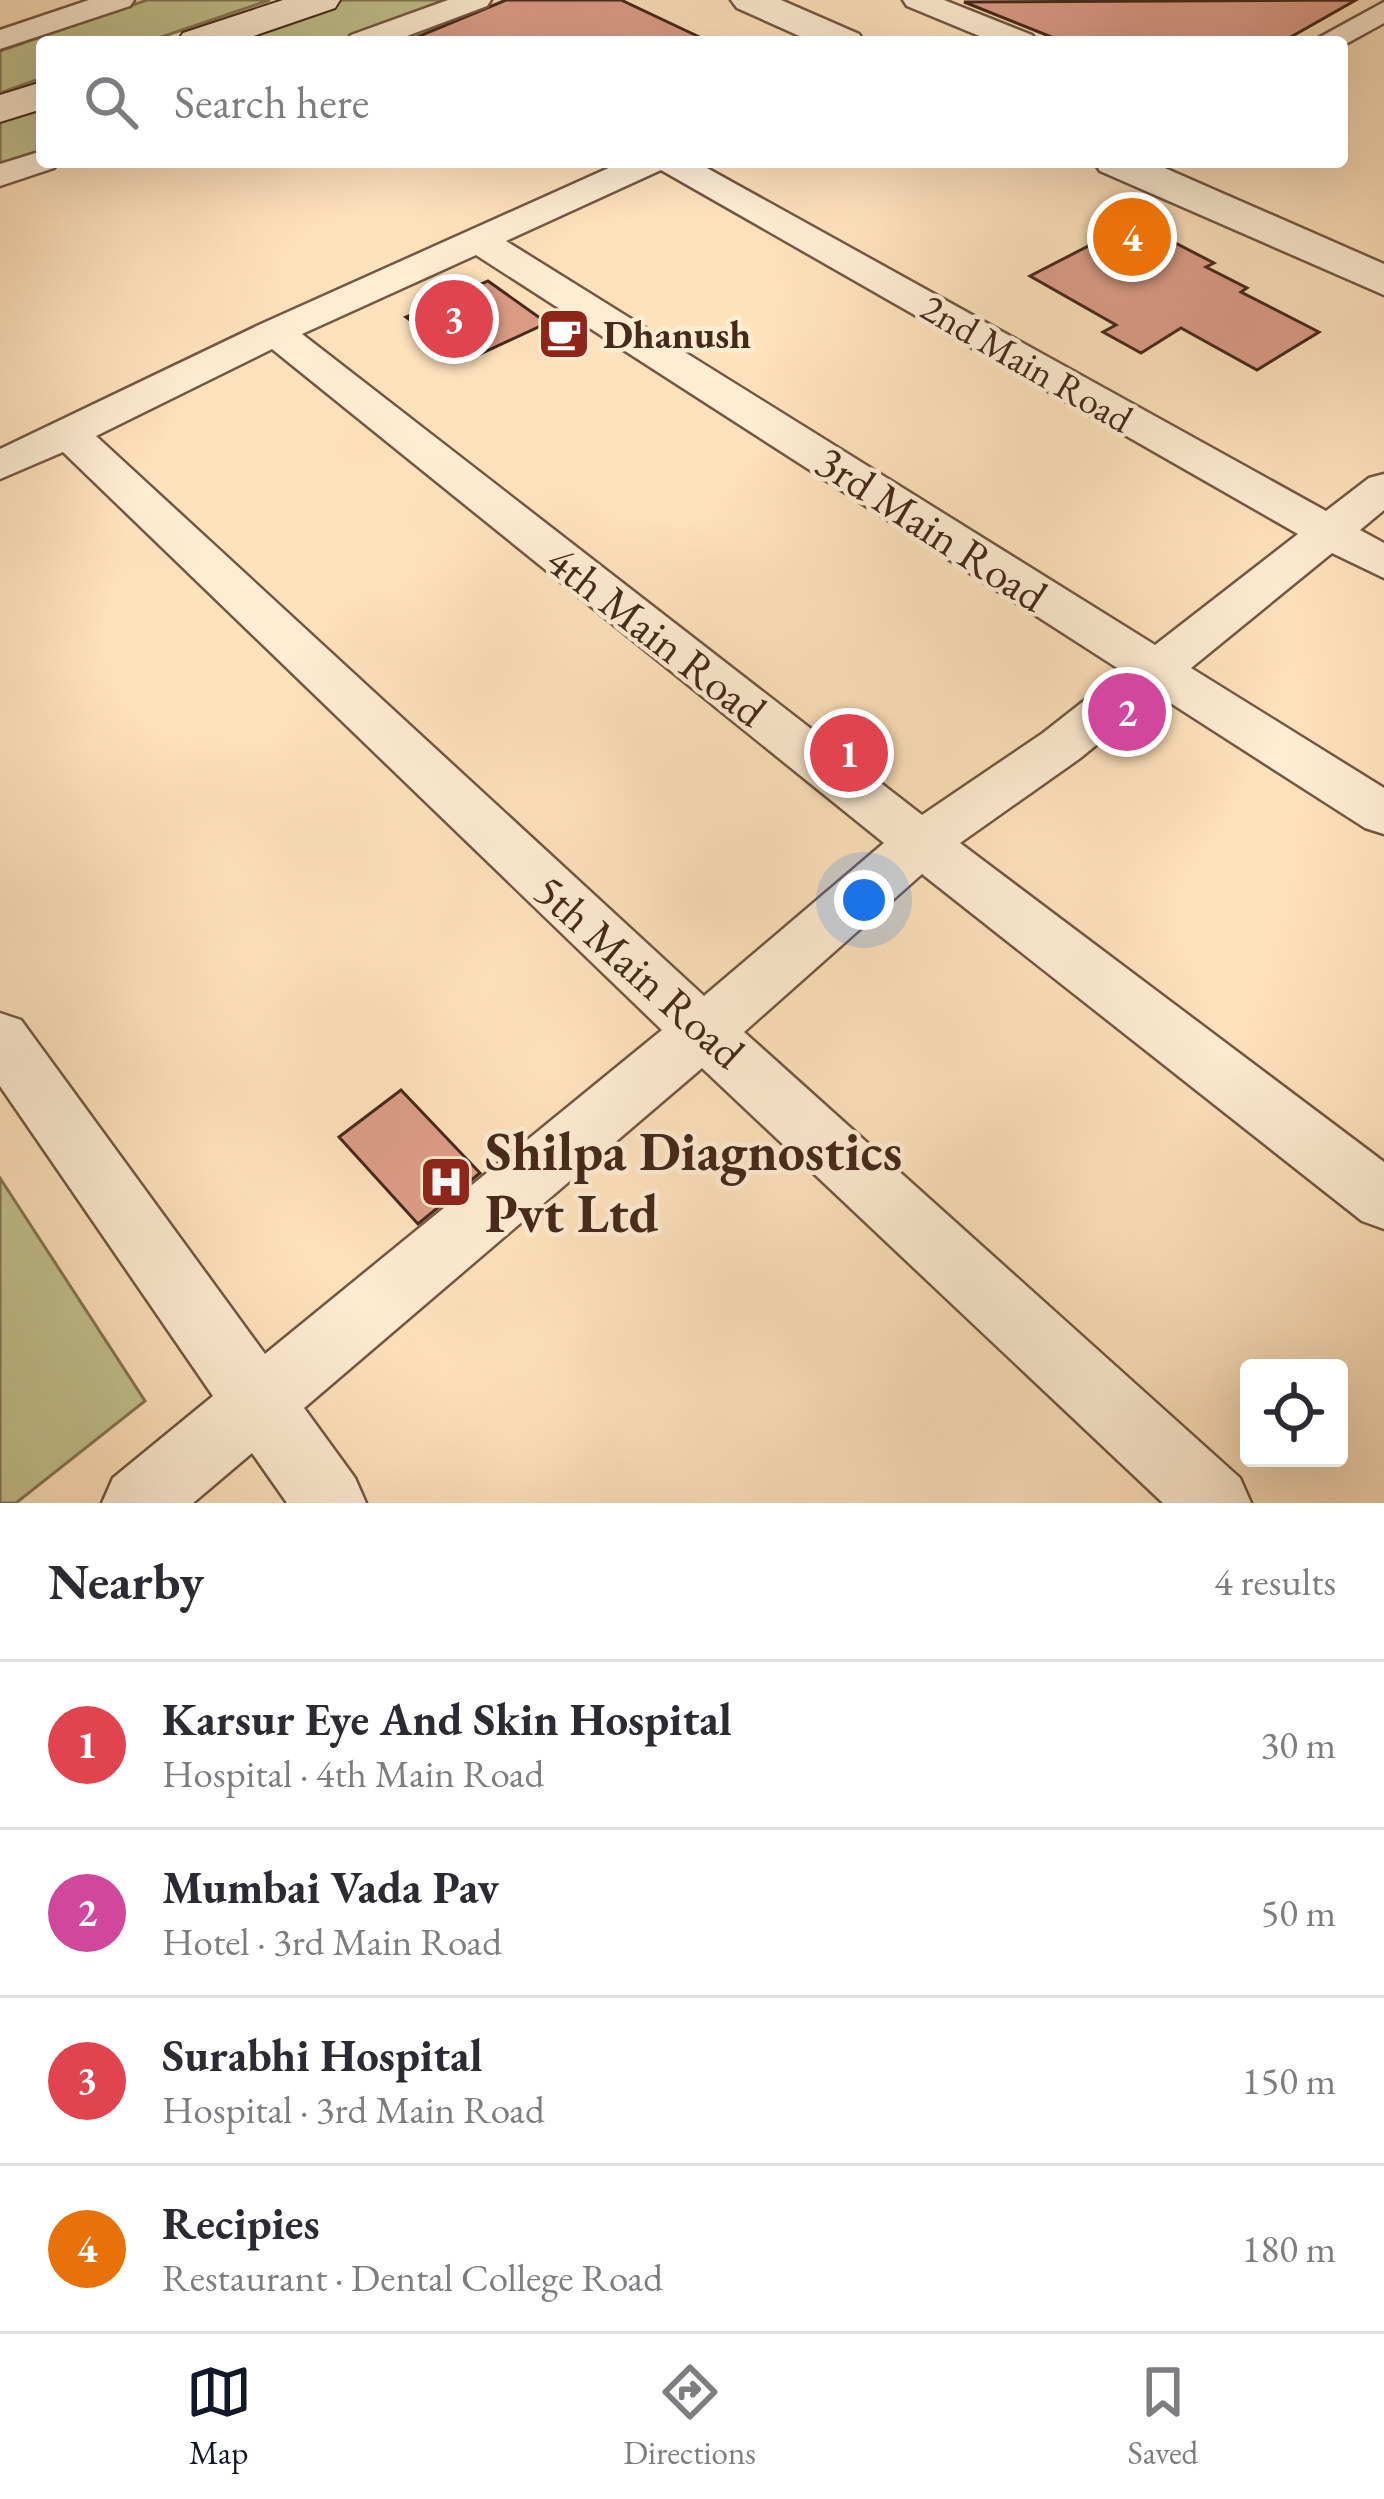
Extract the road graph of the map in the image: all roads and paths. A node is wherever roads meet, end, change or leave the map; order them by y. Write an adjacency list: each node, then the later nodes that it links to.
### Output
1 (119, 0): 12 (street)
2 (321, 0): 7 (main road)
3 (476, 0): 8 (street)
4 (750, 0): 9 (street)
5 (918, 0): 10 (street)
6 (1384, 10): 11 (street)
7 (215, 36)
8 (378, 36)
9 (831, 36)
10 (1006, 36)
11 (1338, 36)
12 (0, 40)
13 (36, 96): 14 (main road)
14 (0, 109)
15 (36, 163): 19 (street)
16 (638, 168): 20 (street)
17 (682, 168): 26 (street, 2nd Main Road)
18 (1129, 168): 21 (street)
19 (0, 176)
20 (481, 242): 22 (street); 28 (street, 3rd Main Road)
21 (1384, 281)
22 (275, 332): 23 (street); 30 (street, 4th Main Road)
23 (69, 434): 24 (street); 31 (street, 5th Main Road)
24 (0, 466)
25 (1384, 488): 26 (street)
26 (1327, 532): 27 (street, 2nd Main Road); 28 (street)
27 (1384, 563)
28 (1153, 670): 29 (street, 3rd Main Road); 30 (street)
29 (1384, 814)
30 (921, 843): 31 (street); 33 (street, 4th Main Road)
31 (704, 1030): 34 (street); 37 (street, 5th Main Road)
32 (0, 1038): 34 (street)
33 (1384, 1200)
34 (259, 1404): 35 (street); 36 (street)
35 (138, 1503)
36 (330, 1503)
37 (1216, 1503)

